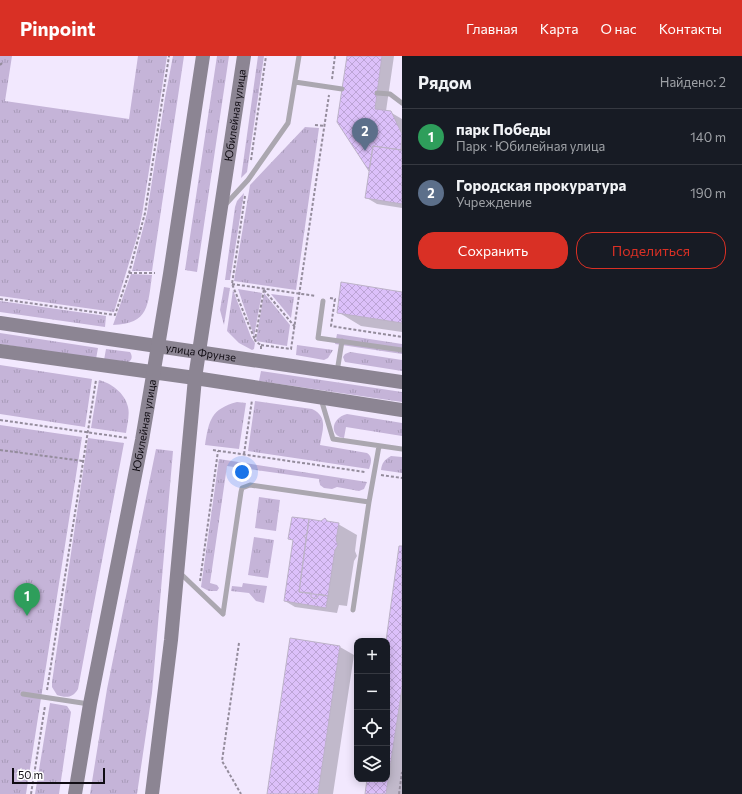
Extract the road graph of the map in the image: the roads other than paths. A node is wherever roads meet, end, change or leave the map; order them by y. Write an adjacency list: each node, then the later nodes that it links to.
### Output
1 (202, 56): 12 (main road, Юбилейная улица)
2 (244, 56): 8 (main road, Юбилейная улица)
3 (299, 56): 4 (lane)
4 (295, 82): 5 (lane); 8 (lane)
5 (342, 89)
6 (377, 93): 7 (lane)
7 (402, 103)
8 (221, 208): 15 (main road, Юбилейная улица)
9 (324, 299): 11 (lane)
10 (0, 323): 12 (main road, улица Фрунзе)
11 (342, 341): 13 (lane); 16 (lane)
12 (158, 346): 15 (main road, улица Фрунзе); 17 (main road, Юбилейная улица)
13 (402, 350)
14 (0, 351): 17 (main road)
15 (199, 352): 16 (main road, улица Фрунзе); 18 (main road, Юбилейная улица)
16 (337, 372): 19 (main road, улица Фрунзе)
17 (153, 373): 18 (main road); 28 (main road, Юбилейная улица)
18 (195, 378): 20 (main road); 25 (main road, Юбилейная улица)
19 (402, 382)
20 (320, 398): 21 (main road); 22 (lane)
21 (402, 410)
22 (379, 446): 23 (lane); 24 (lane)
23 (402, 449)
24 (369, 502): 25 (lane); 26 (lane)
25 (177, 570): 30 (main road, Юбилейная улица)
26 (353, 610)
27 (23, 694): 28 (lane)
28 (90, 704): 29 (main road, Юбилейная улица)
29 (75, 794)
30 (153, 794)

